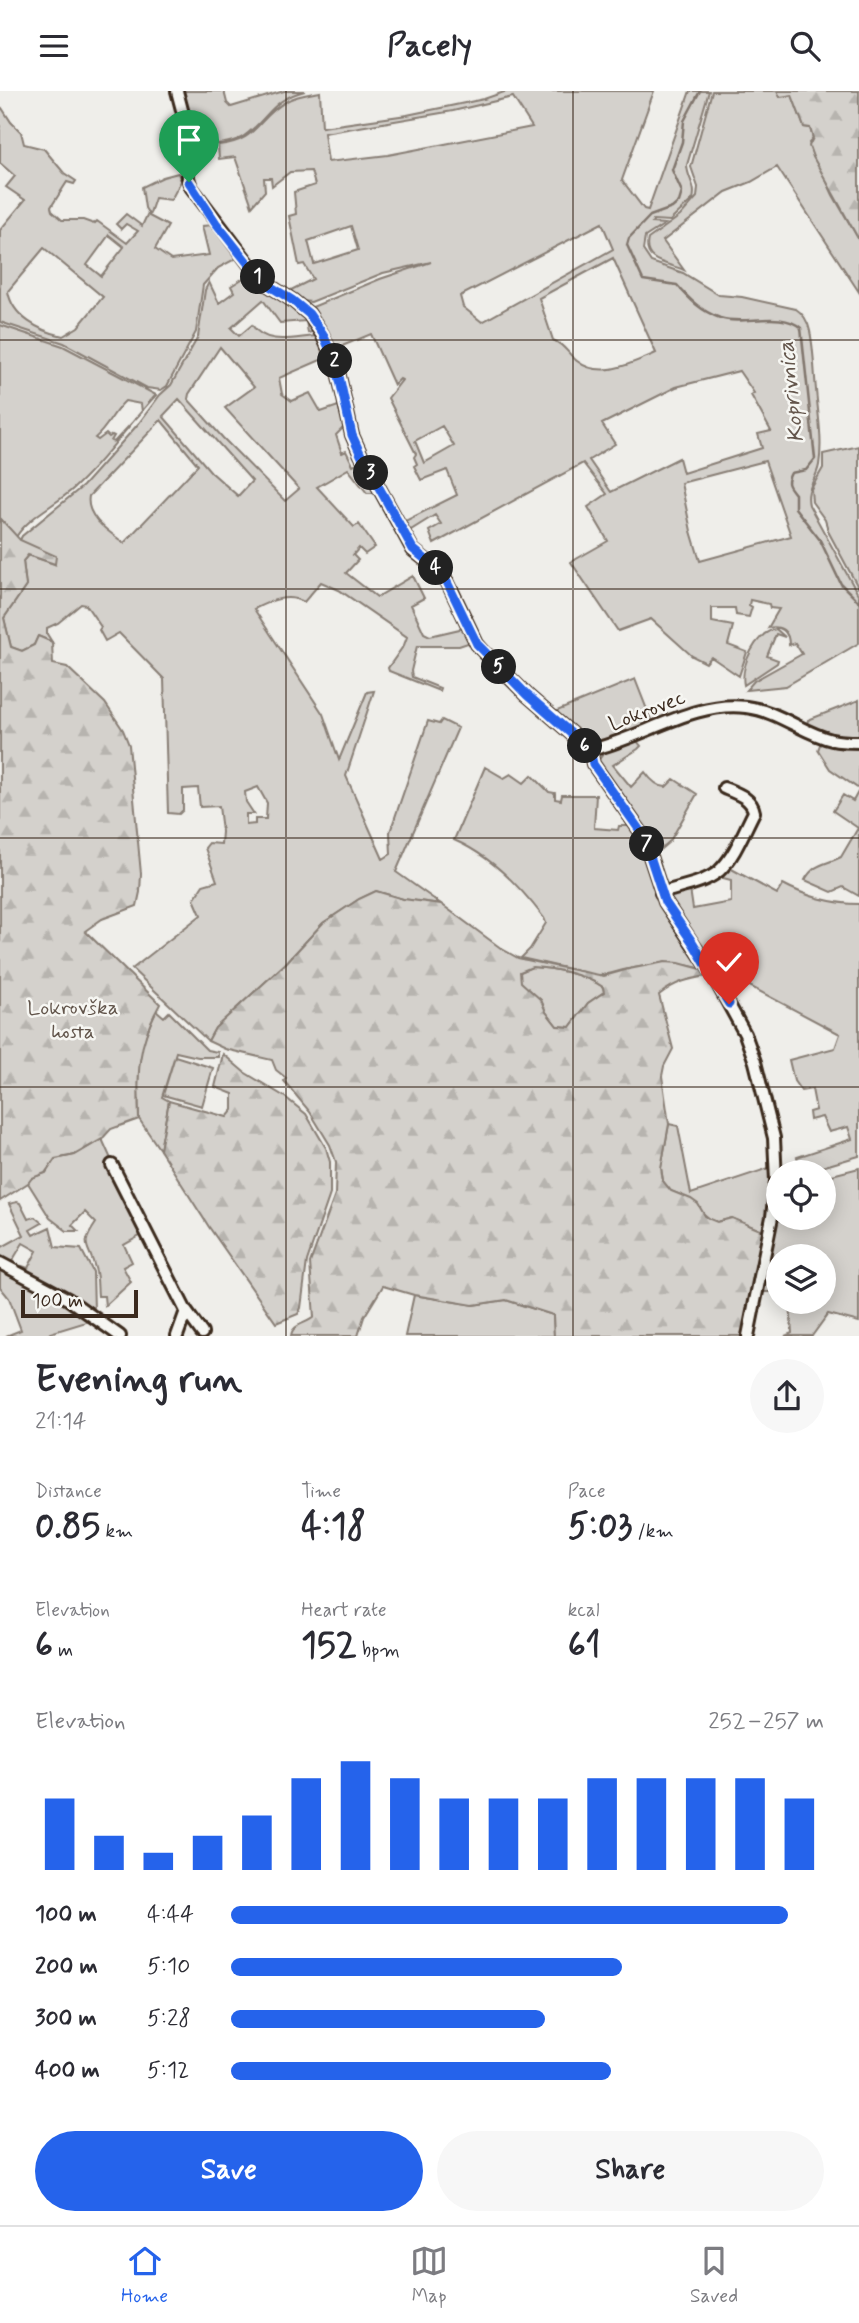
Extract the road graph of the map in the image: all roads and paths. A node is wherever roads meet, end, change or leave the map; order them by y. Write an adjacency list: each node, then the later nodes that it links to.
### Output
1 (177, 91): 3 (street)
2 (859, 742): 3 (street, Lokrovec)
3 (590, 750): 5 (street, Lokrovec)
4 (723, 788): 5 (street)
5 (661, 893): 12 (street, Lokrovec)
6 (112, 1165): 8 (street)
7 (0, 1263): 10 (street)
8 (186, 1311): 9 (street); 11 (street)
9 (202, 1333)
10 (120, 1336)
11 (177, 1336)
12 (748, 1336)

